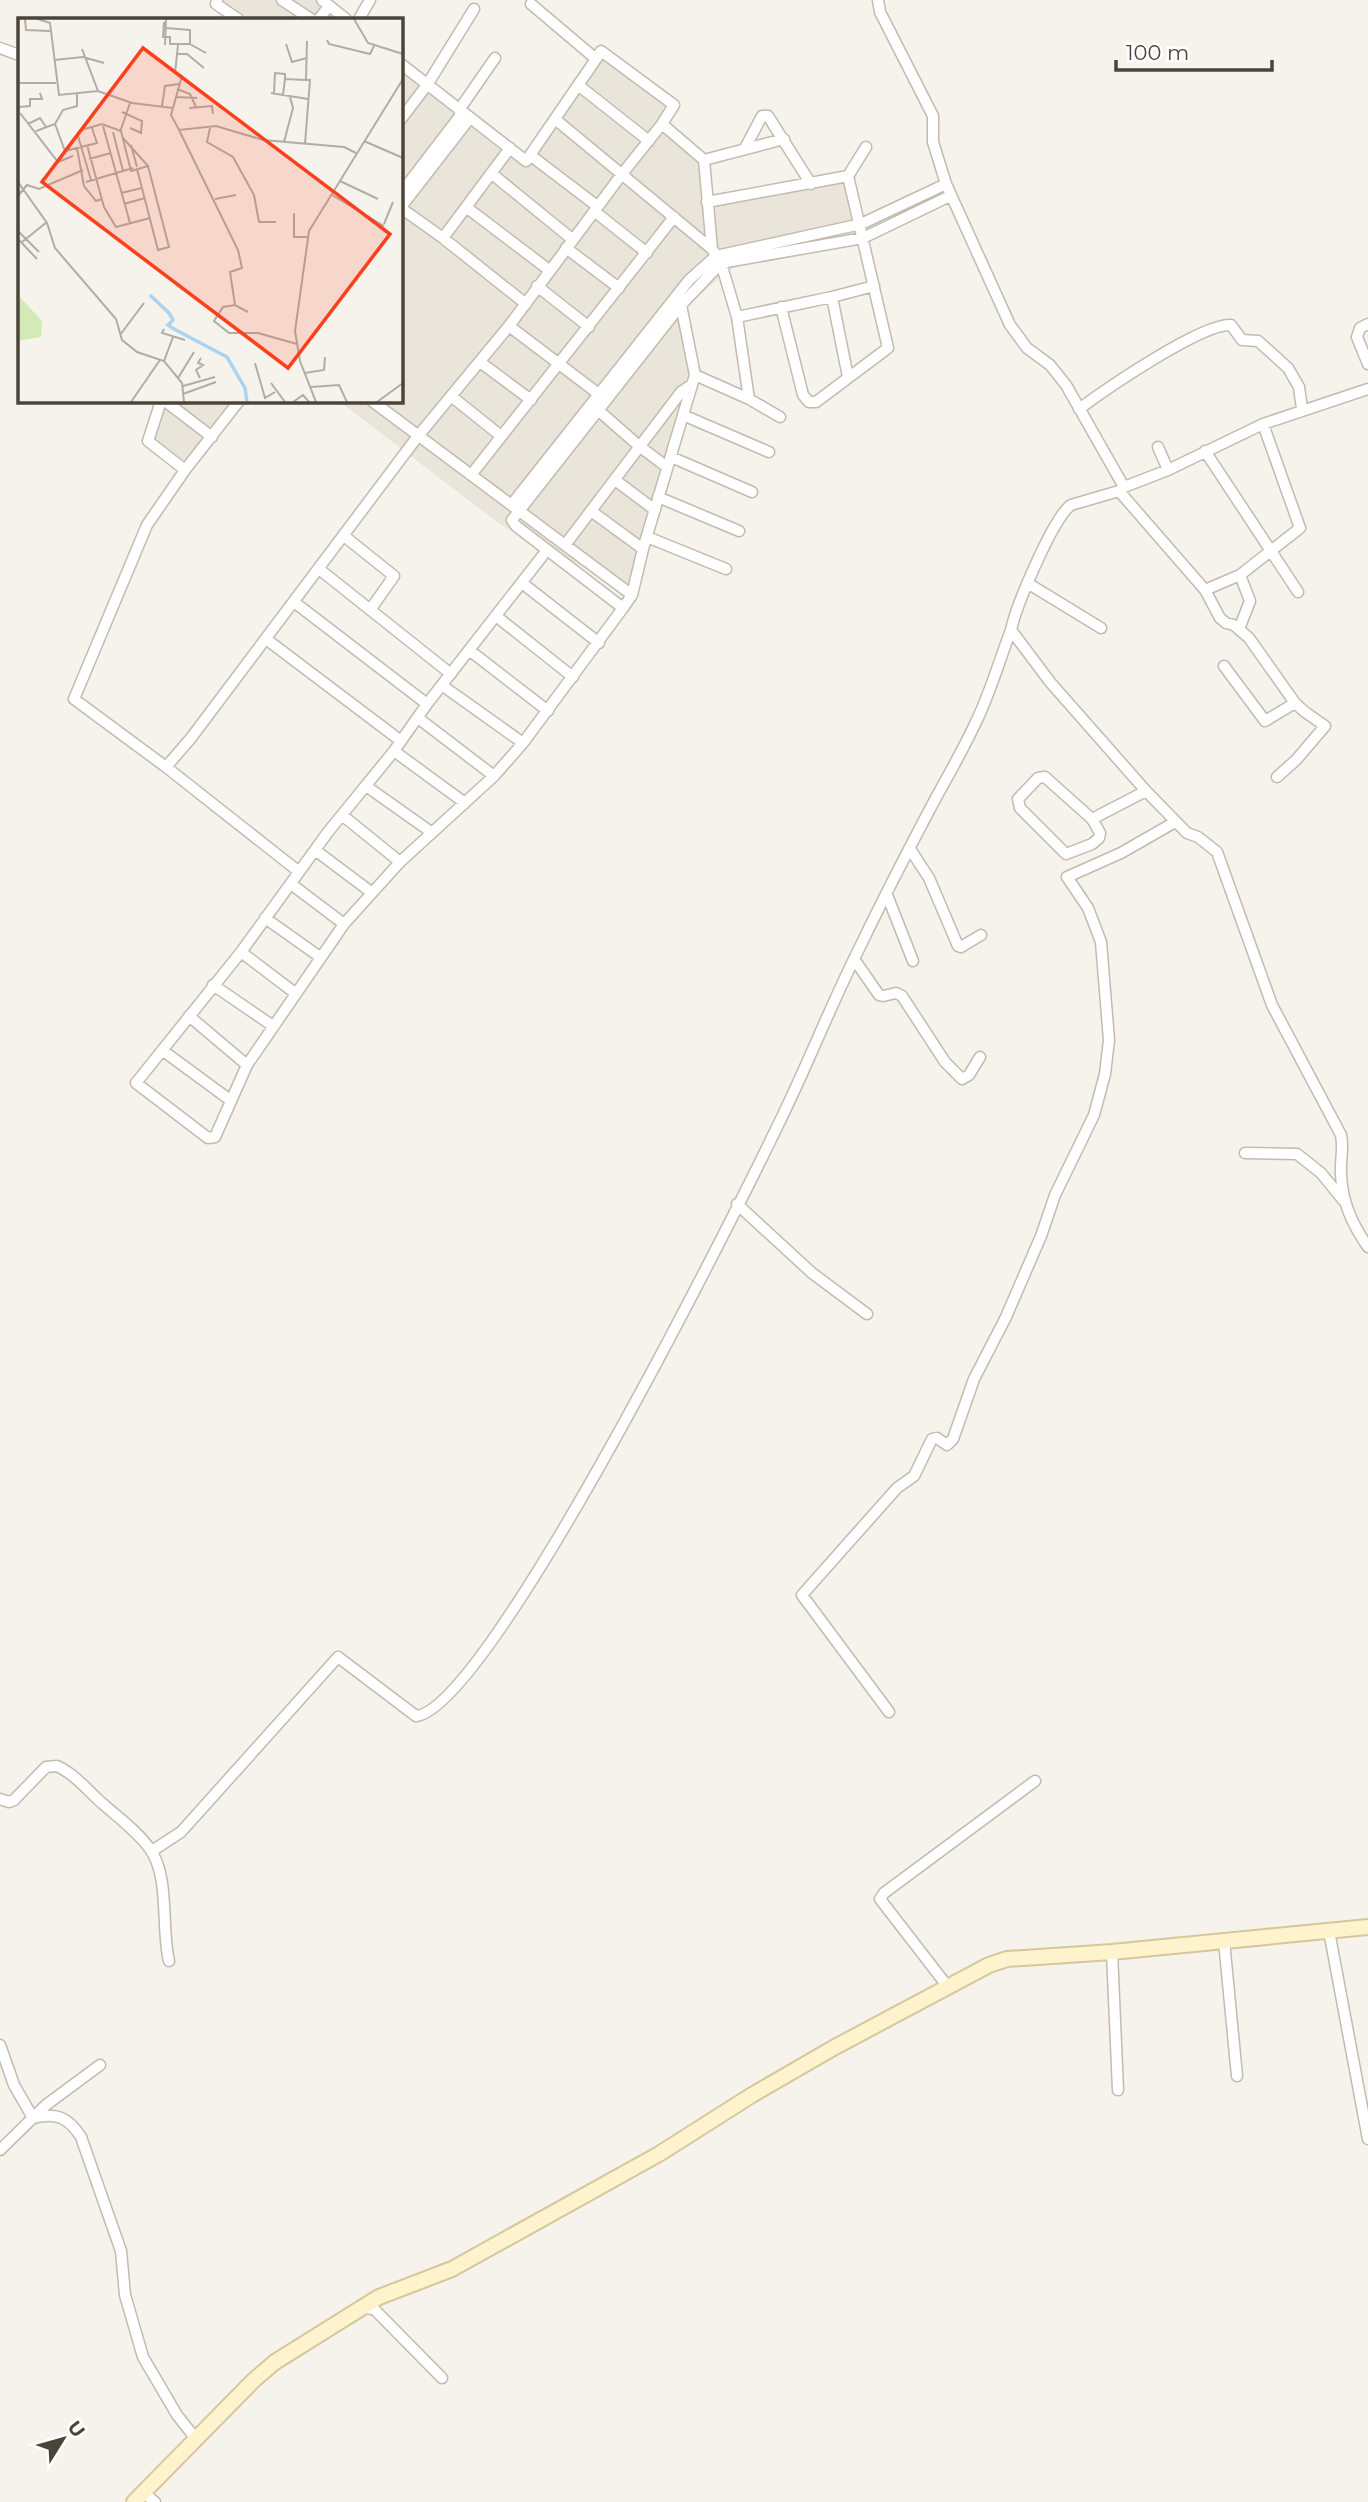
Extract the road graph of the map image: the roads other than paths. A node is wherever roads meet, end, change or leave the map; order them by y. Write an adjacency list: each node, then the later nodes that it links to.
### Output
1 (217, 0): 8 (street)
2 (282, 0): 9 (street)
3 (370, 0): 11 (street)
4 (878, 0): 34 (street)
5 (325, 3): 10 (street)
6 (531, 4): 15 (street)
7 (474, 9): 17 (street)
8 (237, 18)
9 (309, 18)
10 (345, 18)
11 (360, 18)
12 (0, 48): 13 (street)
13 (18, 55)
14 (495, 58): 19 (street)
15 (596, 59): 18 (street); 22 (street)
16 (402, 65): 17 (street)
17 (427, 85): 19 (street); 20 (street)
18 (578, 85): 21 (street); 24 (street)
19 (464, 113): 26 (street); 35 (street); 38 (street)
20 (402, 118)
21 (555, 119): 28 (street); 31 (street)
22 (662, 124): 24 (street); 29 (street)
23 (784, 139): 27 (street); 27 (street); 33 (street)
24 (649, 141): 31 (street)
25 (866, 147): 32 (street)
26 (510, 148): 28 (street); 30 (street)
27 (745, 148): 29 (street)
28 (530, 155): 41 (street)
29 (704, 160): 37 (street)
30 (491, 173): 39 (street); 46 (street)
31 (622, 174): 41 (street); 42 (street)
32 (848, 176): 33 (street); 43 (street)
33 (811, 184): 37 (street)
34 (946, 184): 36 (street); 43 (street)
35 (402, 191)
36 (950, 196): 45 (street); 76 (street)
37 (707, 202): 48 (street)
38 (402, 206)
39 (466, 207): 44 (street); 49 (street)
40 (402, 208): 44 (street)
41 (595, 209): 46 (street); 47 (street)
42 (674, 217): 47 (street); 48 (street)
43 (860, 224): 45 (street); 48 (street)
44 (443, 237): 54 (street)
45 (863, 238): 48 (street); 51 (street)
46 (569, 243): 49 (street); 52 (street)
47 (647, 253): 52 (street)
48 (716, 256): 55 (street); 57 (street); 68 (street)
49 (549, 270): 50 (street)
50 (537, 286): 54 (street); 60 (street)
51 (874, 286): 53 (street); 65 (street)
52 (619, 288): 60 (street)
53 (832, 298): 56 (street); 65 (street)
54 (526, 304): 59 (street)
55 (681, 305): 64 (street); 78 (street)
56 (781, 307): 57 (street); 65 (street)
57 (737, 317): 70 (street)
58 (1368, 324): 62 (street)
59 (509, 326): 61 (street); 63 (street)
60 (589, 327): 63 (street)
61 (480, 362): 69 (street); 71 (street)
62 (1368, 364)
63 (560, 365): 68 (street); 71 (street)
64 (695, 375): 66 (street); 70 (street)
65 (848, 377)
66 (690, 386): 79 (street); 85 (street)
67 (1368, 389): 77 (street)
68 (600, 395): 97 (street)
69 (451, 396): 82 (street); 83 (street)
70 (749, 399): 80 (street)
71 (531, 400): 83 (street)
72 (163, 402): 90 (street)
73 (164, 402): 84 (street)
74 (373, 402): 82 (street)
75 (233, 403): 84 (street)
76 (1079, 409): 77 (street); 94 (street)
77 (1302, 409): 81 (street)
78 (598, 410): 85 (street); 97 (street)
79 (683, 415): 88 (street); 89 (street)
80 (780, 417)
81 (1263, 424): 87 (street); 106 (street)
82 (418, 436): 92 (street); 101 (street)
83 (501, 436): 92 (street)
84 (212, 437): 90 (street)
85 (639, 446): 89 (street); 93 (street)
86 (1158, 447): 91 (street)
87 (1205, 451): 91 (street); 106 (street)
88 (769, 452)
89 (669, 462): 95 (street); 96 (street)
90 (185, 470): 136 (street)
91 (1168, 470): 94 (street)
92 (471, 475): 97 (street)
93 (615, 480): 98 (street); 99 (street)
94 (1121, 489): 111 (street); 112 (street)
95 (752, 492)
96 (658, 497): 98 (street); 100 (street)
97 (516, 507): 103 (street); 104 (street)
98 (654, 510): 102 (street)
99 (591, 511): 103 (street); 105 (street)
100 (739, 531)
101 (344, 536): 107 (street); 117 (street)
102 (647, 537): 105 (street); 108 (street)
103 (565, 545): 114 (street)
104 (547, 550): 110 (street); 116 (street)
105 (643, 550): 114 (street)
106 (1270, 551): 109 (street); 113 (street)
107 (319, 569): 115 (street); 117 (street)
108 (726, 569)
109 (1240, 575): 112 (street); 120 (street)
110 (522, 583): 118 (street); 123 (street)
111 (1029, 584): 119 (street); 121 (street)
112 (1205, 590): 120 (street)
113 (1298, 592)
114 (632, 595): 116 (street)
115 (294, 602): 122 (street); 130 (street)
116 (623, 608): 123 (street)
117 (370, 610): 126 (street)
118 (496, 617): 124 (street); 127 (street)
119 (1101, 628)
120 (1239, 629): 129 (street)
121 (1011, 630): 140 (street); 146 (street)
122 (266, 639): 133 (street); 136 (street)
123 (599, 643): 127 (street)
124 (469, 650): 126 (street); 131 (street)
125 (1224, 666): 129 (street)
126 (451, 674): 128 (street)
127 (573, 677): 131 (street)
128 (443, 686): 130 (street); 134 (street)
129 (1295, 703): 138 (street)
130 (427, 704): 132 (street)
131 (548, 711): 134 (street)
132 (418, 718): 133 (street); 137 (street)
133 (401, 741): 135 (street)
134 (523, 743): 137 (street)
135 (394, 751): 139 (street); 141 (street)
136 (166, 767): 149 (street)
137 (494, 776): 141 (street)
138 (1277, 777)
139 (366, 786): 142 (street); 145 (street)
140 (1146, 791): 143 (street); 144 (street)
141 (465, 803): 145 (street)
142 (342, 815): 147 (street); 148 (street)
143 (1092, 819): 143 (street)
144 (1175, 822): 169 (street); 173 (street)
145 (431, 832): 148 (street)
146 (910, 849): 152 (street); 155 (street)
147 (315, 850): 149 (street); 151 (street)
148 (400, 862): 151 (street)
149 (298, 871): 150 (street)
150 (291, 884): 153 (street); 154 (street)
151 (371, 892): 154 (street)
152 (887, 895): 158 (street); 159 (street)
153 (265, 918): 156 (street); 157 (street)
154 (344, 924): 157 (street)
155 (981, 934)
156 (241, 952): 160 (street); 161 (street)
157 (320, 957): 161 (street)
158 (854, 959): 165 (street); 170 (street)
159 (913, 961)
160 (213, 985): 162 (street); 163 (street)
161 (295, 993): 163 (street)
162 (189, 1016): 164 (street); 166 (street)
163 (273, 1026): 166 (street)
164 (162, 1051): 167 (street); 167 (street)
165 (981, 1057)
166 (247, 1065): 167 (street)
167 (230, 1100)
168 (1244, 1153): 169 (street)
169 (1344, 1200): 171 (street)
170 (737, 1204): 172 (street); 176 (street)
171 (1368, 1247)
172 (867, 1314)
173 (888, 1712)
174 (1035, 1781): 182 (street)
175 (0, 1799): 176 (street)
176 (152, 1851): 181 (street)
177 (1368, 1927): 178 (main road)
178 (1329, 1931): 179 (main road); 188 (street)
179 (1224, 1941): 180 (main road); 185 (street)
180 (1112, 1952): 182 (main road); 186 (street)
181 (169, 1961)
182 (948, 1987): 190 (main road)
183 (0, 2045): 187 (street)
184 (100, 2065): 187 (street)
185 (1237, 2076)
186 (1118, 2090)
187 (33, 2118): 189 (street); 192 (street)
188 (1368, 2139)
189 (0, 2150)
190 (363, 2307): 191 (street); 192 (main road)
191 (442, 2378)
192 (196, 2439): 193 (main road)
193 (139, 2497): 194 (street)
194 (155, 2502)

